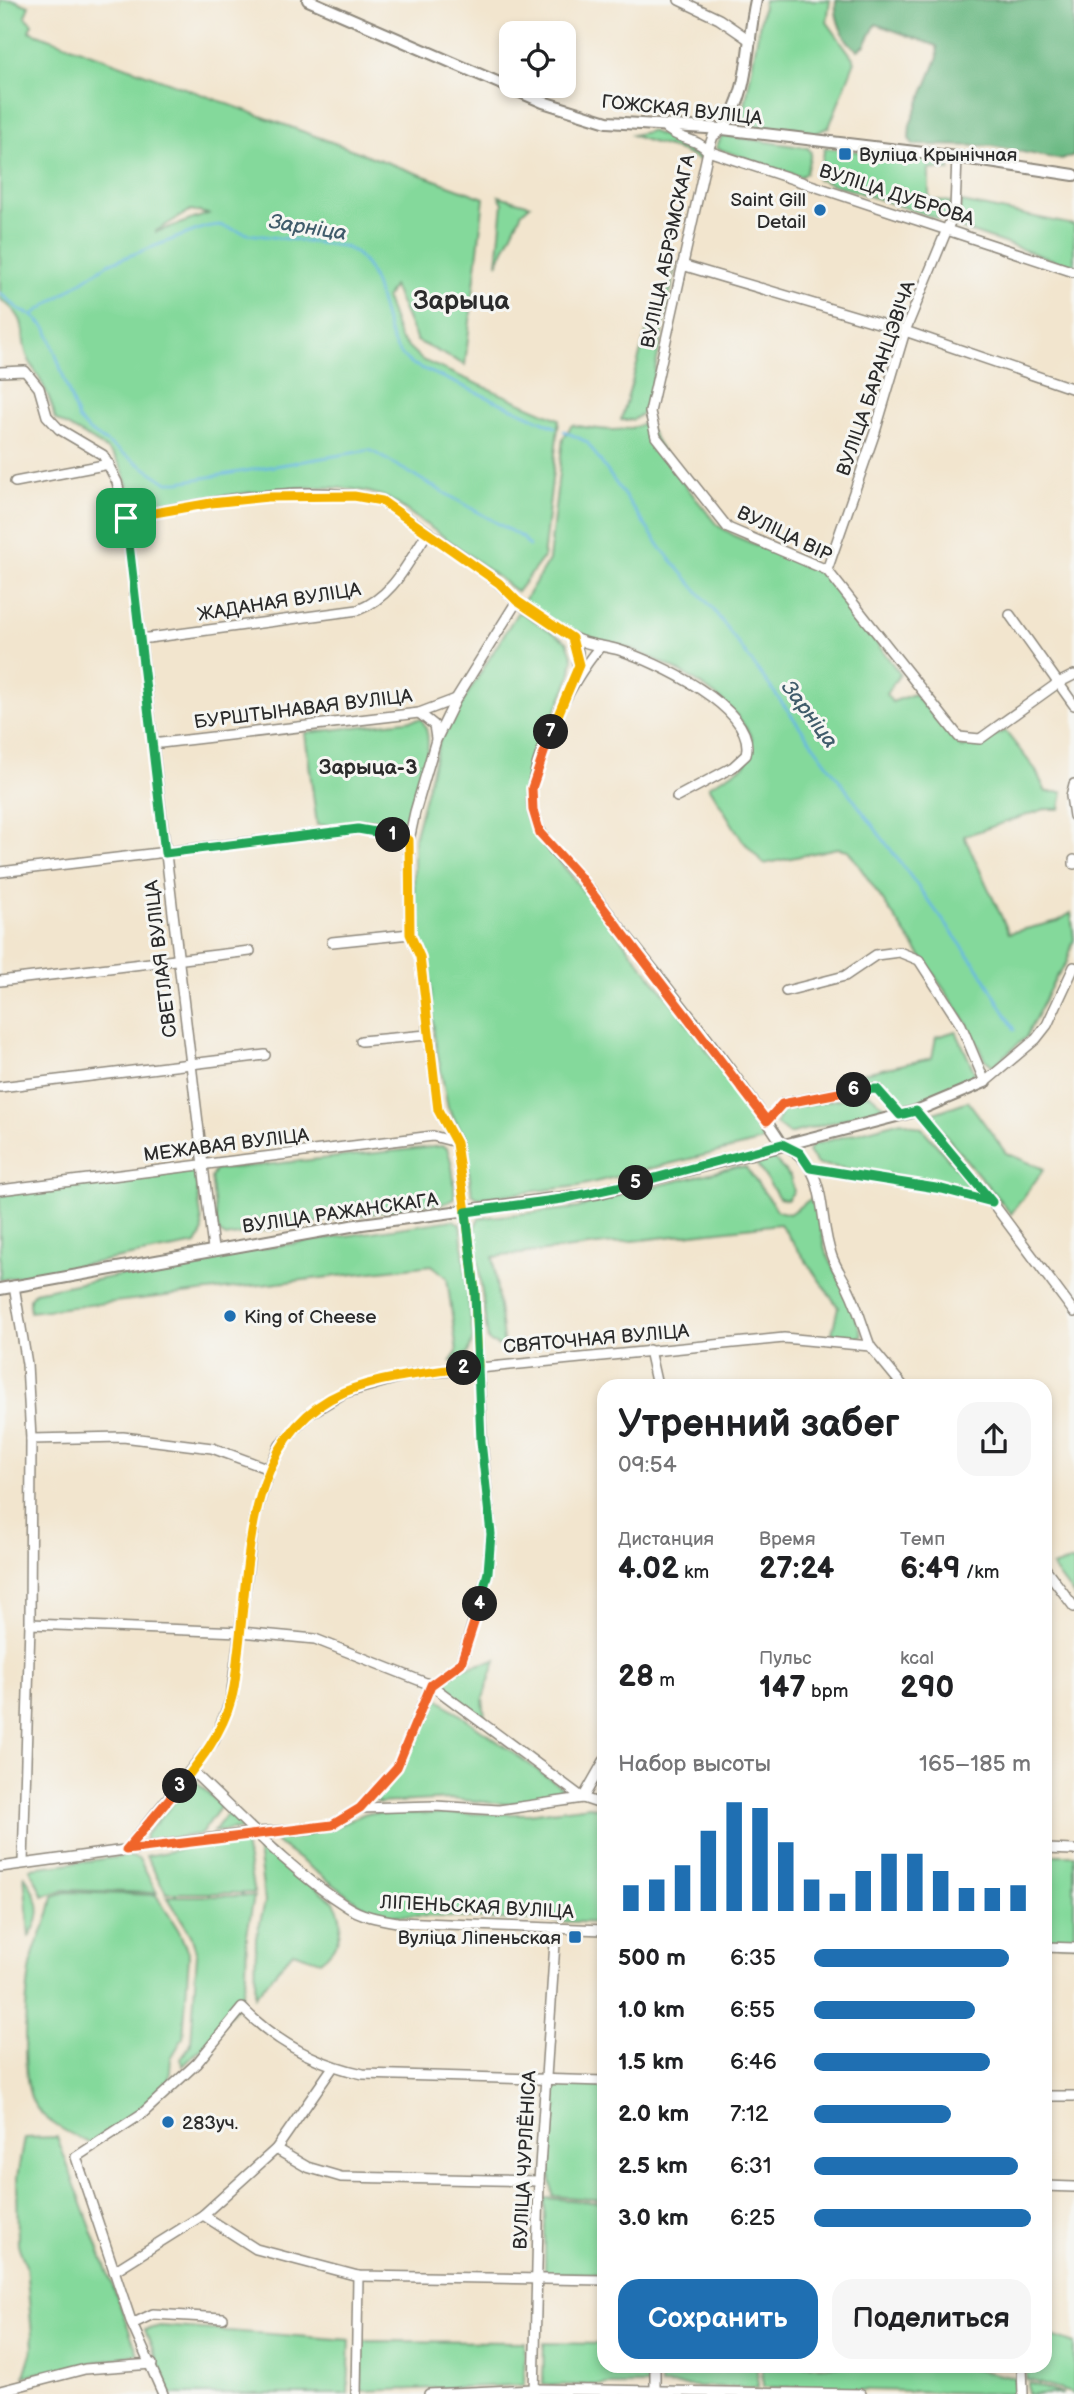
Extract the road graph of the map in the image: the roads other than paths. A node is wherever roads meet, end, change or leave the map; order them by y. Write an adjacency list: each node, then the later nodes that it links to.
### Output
1 (308, 0): 5 (street, ГОЖСКАЯ ВУЛІЦА)
2 (679, 0): 4 (street)
3 (756, 0): 4 (street)
4 (751, 41): 6 (street)
5 (663, 125): 6 (street, ГОЖСКАЯ ВУЛІЦА); 7 (street, ВУЛІЦА АБРЭМСКАГА)
6 (723, 129): 7 (street); 8 (street, ГОЖСКАЯ ВУЛІЦА)
7 (708, 150): 10 (street, ВУЛІЦА ДУБРОВА); 11 (street, ВУЛІЦА АБРЭМСКАГА)
8 (957, 157): 9 (street, ГОЖСКАЯ ВУЛІЦА); 10 (street, ВУЛІЦА БАРАНЦЭВІЧА)
9 (1074, 175)
10 (949, 228): 12 (street, ВУЛІЦА ДУБРОВА); 13 (street, ВУЛІЦА БАРАНЦЭВІЧА)
11 (682, 265): 13 (street); 16 (street, ВУЛІЦА АБРЭМСКАГА)
12 (1074, 272)
13 (905, 331): 15 (street); 21 (street, ВУЛІЦА БАРАНЦЭВІЧА)
14 (0, 372): 17 (street, СВЕТЛАЯ ВУЛІЦА)
15 (1074, 389)
16 (650, 412): 21 (street, ВУЛІЦА ВІР)
17 (109, 464): 18 (street); 19 (street, СВЕТЛАЯ ВУЛІЦА)
18 (15, 482)
19 (126, 518): 20 (street); 25 (street, СВЕТЛАЯ ВУЛІЦА)
20 (428, 532): 22 (street); 25 (street, ЖАДАНАЯ ВУЛІЦА)
21 (827, 570): 29 (street, ВУЛІЦА ВІР)
22 (517, 601): 24 (street); 30 (street)
23 (1010, 614): 29 (street)
24 (572, 638): 26 (street); 28 (street)
25 (141, 639): 34 (street, СВЕТЛАЯ ВУЛІЦА)
26 (599, 648): 28 (street); 36 (street)
27 (1074, 676): 29 (street)
28 (575, 680): 56 (street)
29 (1058, 683): 31 (street)
30 (456, 699): 32 (street, БУРШТЫНАВАЯ ВУЛІЦА); 33 (street)
31 (1074, 705)
32 (419, 713): 33 (street); 34 (street, БУРШТЫНАВАЯ ВУЛІЦА)
33 (436, 740): 38 (street)
34 (152, 744): 39 (street, СВЕТЛАЯ ВУЛІЦА)
35 (1074, 785): 37 (street)
36 (677, 797)
37 (1074, 816)
38 (409, 840): 39 (street); 41 (street)
39 (165, 853): 40 (street); 44 (street, СВЕТЛАЯ ВУЛІЦА)
40 (0, 872)
41 (410, 934): 42 (street); 48 (street)
42 (332, 942)
43 (250, 951): 44 (street)
44 (179, 961): 46 (street); 51 (street, СВЕТЛАЯ ВУЛІЦА)
45 (1074, 967): 52 (street, ВУЛІЦА РАЖАНСКАГА)
46 (0, 981)
47 (786, 991): 52 (street)
48 (427, 1035): 49 (street); 57 (street)
49 (361, 1041)
50 (265, 1055): 51 (street)
51 (191, 1065): 53 (street); 59 (street, СВЕТЛАЯ ВУЛІЦА)
52 (985, 1082): 54 (street, ВУЛІЦА РАЖАНСКАГА)
53 (0, 1087)
54 (916, 1111): 55 (street, ВУЛІЦА РАЖАНСКАГА); 62 (street)
55 (900, 1115): 56 (street); 58 (street, ВУЛІЦА РАЖАНСКАГА)
56 (767, 1121): 58 (street)
57 (456, 1143): 59 (street, МЕЖАВАЯ ВУЛІЦА); 63 (street)
58 (782, 1144): 60 (street); 63 (street, ВУЛІЦА РАЖАНСКАГА)
59 (203, 1165): 61 (street, МЕЖАВАЯ ВУЛІЦА); 64 (street, СВЕТЛАЯ ВУЛІЦА)
60 (810, 1168): 62 (street); 68 (street)
61 (0, 1190)
62 (992, 1202): 67 (street)
63 (466, 1212): 64 (street, ВУЛІЦА РАЖАНСКАГА); 70 (street)
64 (213, 1248): 65 (street, ВУЛІЦА РАЖАНСКАГА)
65 (14, 1286): 66 (street, ВУЛІЦА РАЖАНСКАГА); 73 (street)
66 (0, 1289)
67 (1074, 1312)
68 (870, 1346): 69 (street, СВЯТОЧНАЯ ВУЛІЦА); 72 (street)
69 (649, 1350): 70 (street, СВЯТОЧНАЯ ВУЛІЦА); 71 (street)
70 (478, 1366): 74 (street, СВЯТОЧНАЯ ВУЛІЦА); 79 (street)
71 (655, 1379)
72 (897, 1379)
73 (31, 1439): 74 (street); 77 (street)
74 (269, 1469): 78 (street, СВЯТОЧНАЯ ВУЛІЦА)
75 (1052, 1578): 76 (street)
76 (1074, 1607)
77 (30, 1624): 78 (street); 89 (street)
78 (241, 1632): 79 (street); 80 (street, СВЯТОЧНАЯ ВУЛІЦА)
79 (431, 1685): 82 (street); 84 (street)
80 (192, 1771): 85 (street, ЛІПЕНЬСКАЯ ВУЛІЦА); 87 (street, СВЯТОЧНАЯ ВУЛІЦА)
81 (597, 1773): 82 (street)
82 (583, 1798): 83 (street); 84 (street)
83 (597, 1803)
84 (360, 1808): 85 (street)
85 (257, 1832): 87 (street); 91 (street, ЛІПЕНЬСКАЯ ВУЛІЦА)
86 (1052, 1849): 88 (street)
87 (126, 1850): 89 (street)
88 (1074, 1850)
89 (23, 1863): 90 (street)
90 (0, 1867)
91 (556, 1928): 92 (street, ЛІПЕНЬСКАЯ ВУЛІЦА); 96 (street, ВУЛІЦА ЧУРЛЁНІСА)
92 (597, 1930)
93 (1052, 1947): 94 (street)
94 (1074, 1948)
95 (333, 2067): 96 (street); 100 (street); 105 (street)
96 (546, 2079): 97 (street); 101 (street, ВУЛІЦА ЧУРЛЁНІСА)
97 (597, 2081)
98 (1052, 2096): 99 (street)
99 (1074, 2096)
100 (276, 2149): 101 (street); 104 (street)
101 (539, 2181): 107 (street, ВУЛІЦА ЧУРЛЁНІСА)
102 (1052, 2186): 103 (street)
103 (1074, 2187)
104 (203, 2215): 105 (street); 106 (street)
105 (114, 2270): 110 (street)
106 (358, 2276): 107 (street); 118 (street)
107 (535, 2280): 108 (street); 115 (street, ВУЛІЦА ЧУРЛЁНІСА)
108 (597, 2280)
109 (222, 2318): 110 (street)
110 (132, 2325): 111 (street)
111 (152, 2364): 114 (street); 117 (street)
112 (655, 2373): 116 (street)
113 (1022, 2373): 121 (street)
114 (0, 2391)
115 (534, 2392): 116 (street); 119 (street)
116 (655, 2392): 120 (street)
117 (163, 2394)
118 (356, 2394)
119 (429, 2394)
120 (862, 2394)
121 (1023, 2394)

